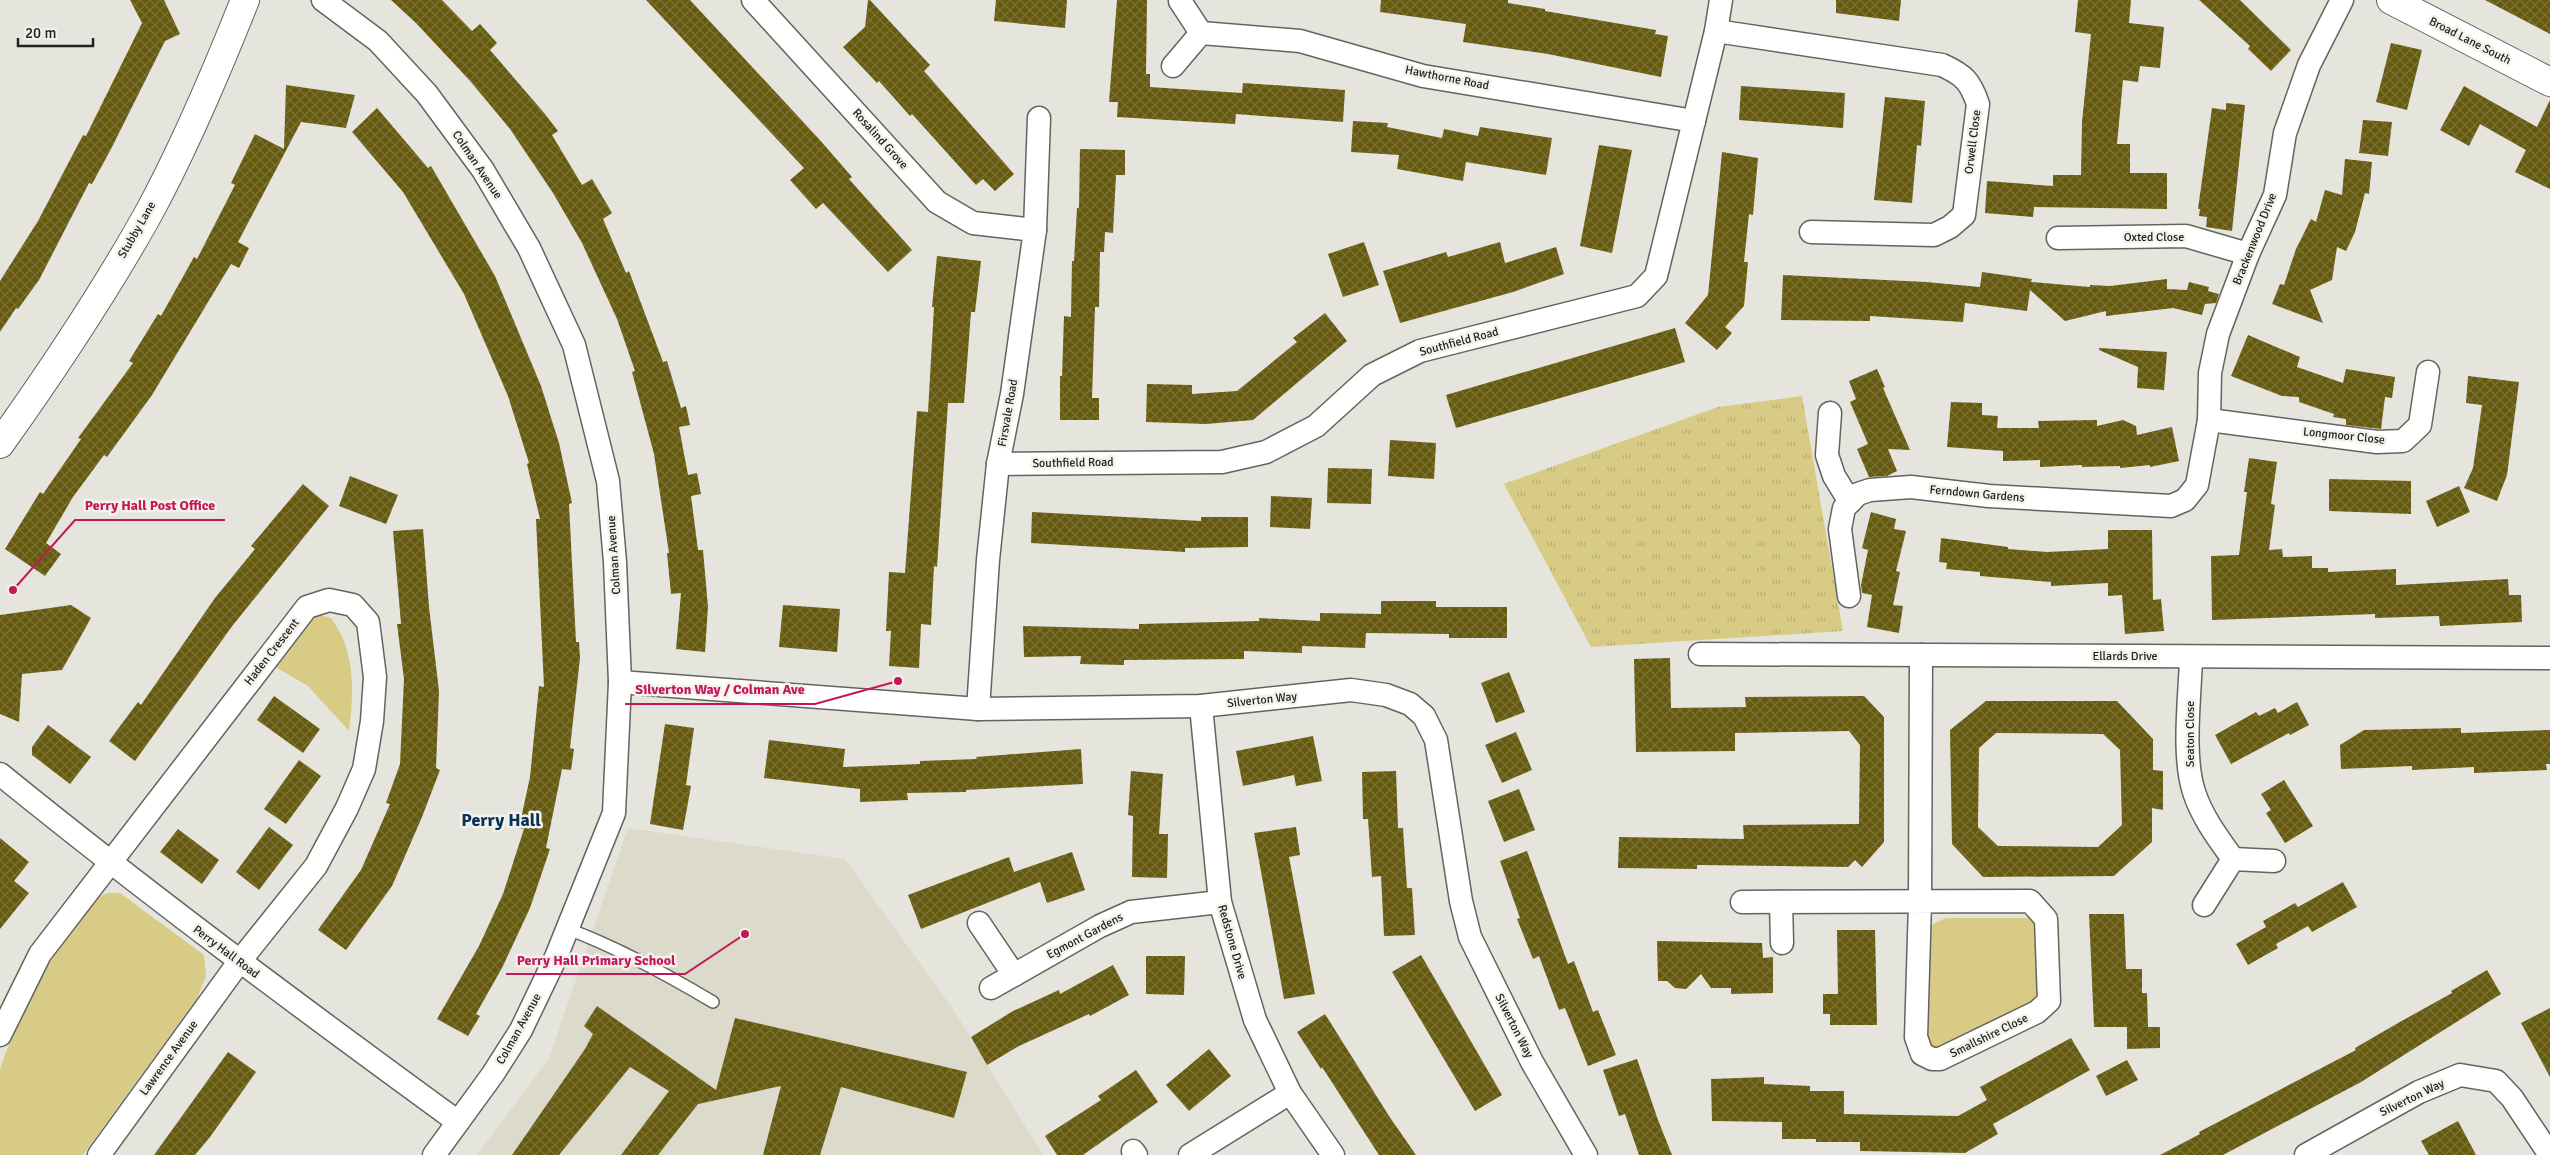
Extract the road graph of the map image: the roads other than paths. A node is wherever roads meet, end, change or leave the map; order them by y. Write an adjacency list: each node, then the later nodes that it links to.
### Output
1 (246, 0): 21 (street, Stubby Lane)
2 (324, 0): 30 (street, Colman Avenue)
3 (753, 0): 14 (street, Rosalind Grove)
4 (1722, 0): 8 (street, Southfield Road)
5 (2342, 0): 17 (street, Brackenwood Drive)
6 (2390, 0): 11 (street, Broad Lane South)
7 (1180, 1): 9 (street)
8 (1716, 31): 13 (street, Southfield Road); 15 (street, Orwell Close)
9 (1201, 33): 10 (street); 13 (street, Hawthorne Road)
10 (1173, 66)
11 (2550, 82)
12 (1039, 118): 14 (street, Firsvale Road)
13 (1694, 121): 22 (street, Southfield Road)
14 (1035, 230): 22 (street, Firsvale Road)
15 (1811, 232)
16 (2058, 238): 17 (street, Oxted Close)
17 (2248, 254): 20 (street, Brackenwood Drive)
18 (2428, 372): 20 (street, Longmoor Close)
19 (1830, 413): 24 (street)
20 (2209, 420): 23 (street, Brackenwood Drive)
21 (0, 444)
22 (998, 464): 32 (street, Firsvale Road)
23 (2197, 485): 24 (street, Ferndown Gardens)
24 (1850, 502): 25 (street)
25 (1849, 596)
26 (1700, 654): 27 (street, Ellards Drive)
27 (1920, 655): 28 (street, Ellards Drive); 40 (street, Smallshire Close)
28 (2191, 657): 29 (street, Ellards Drive); 34 (street, Seaton Close)
29 (2550, 658)
30 (620, 682): 32 (street, Silverton Way); 43 (street, Colman Avenue)
31 (1202, 706): 32 (street, Silverton Way); 37 (street, Redstone Drive); 56 (street, Silverton Way)
32 (978, 709)
33 (0, 774): 36 (street, Perry Hall Road)
34 (2233, 859): 35 (street); 41 (street)
35 (2274, 861)
36 (109, 862): 45 (street, Perry Hall Road); 45 (street, Haden Crescent); 49 (street)
37 (1220, 902): 46 (street, Egmont Gardens); 50 (street, Redstone Drive)
38 (1742, 902): 39 (street, Smallshire Close)
39 (1781, 902): 40 (street, Smallshire Close); 44 (street)
40 (1920, 903): 40 (street, Smallshire Close)
41 (2204, 905)
42 (979, 923): 46 (street)
43 (568, 929): 48 (lane); 51 (street, Colman Avenue)
44 (1782, 943)
45 (239, 962): 51 (street, Perry Hall Road); 52 (street, Lawrence Avenue)
46 (1014, 975): 47 (street, Egmont Gardens)
47 (991, 988)
48 (713, 1002)
49 (0, 1035)
50 (1290, 1093): 54 (street); 55 (street, Redstone Drive)
51 (458, 1122): 53 (street, Colman Avenue)
52 (99, 1155)
53 (434, 1155)
54 (1190, 1155)
55 (1333, 1155)
56 (1586, 1155)
57 (2306, 1155): 58 (street, Silverton Way)
58 (2550, 1155)

